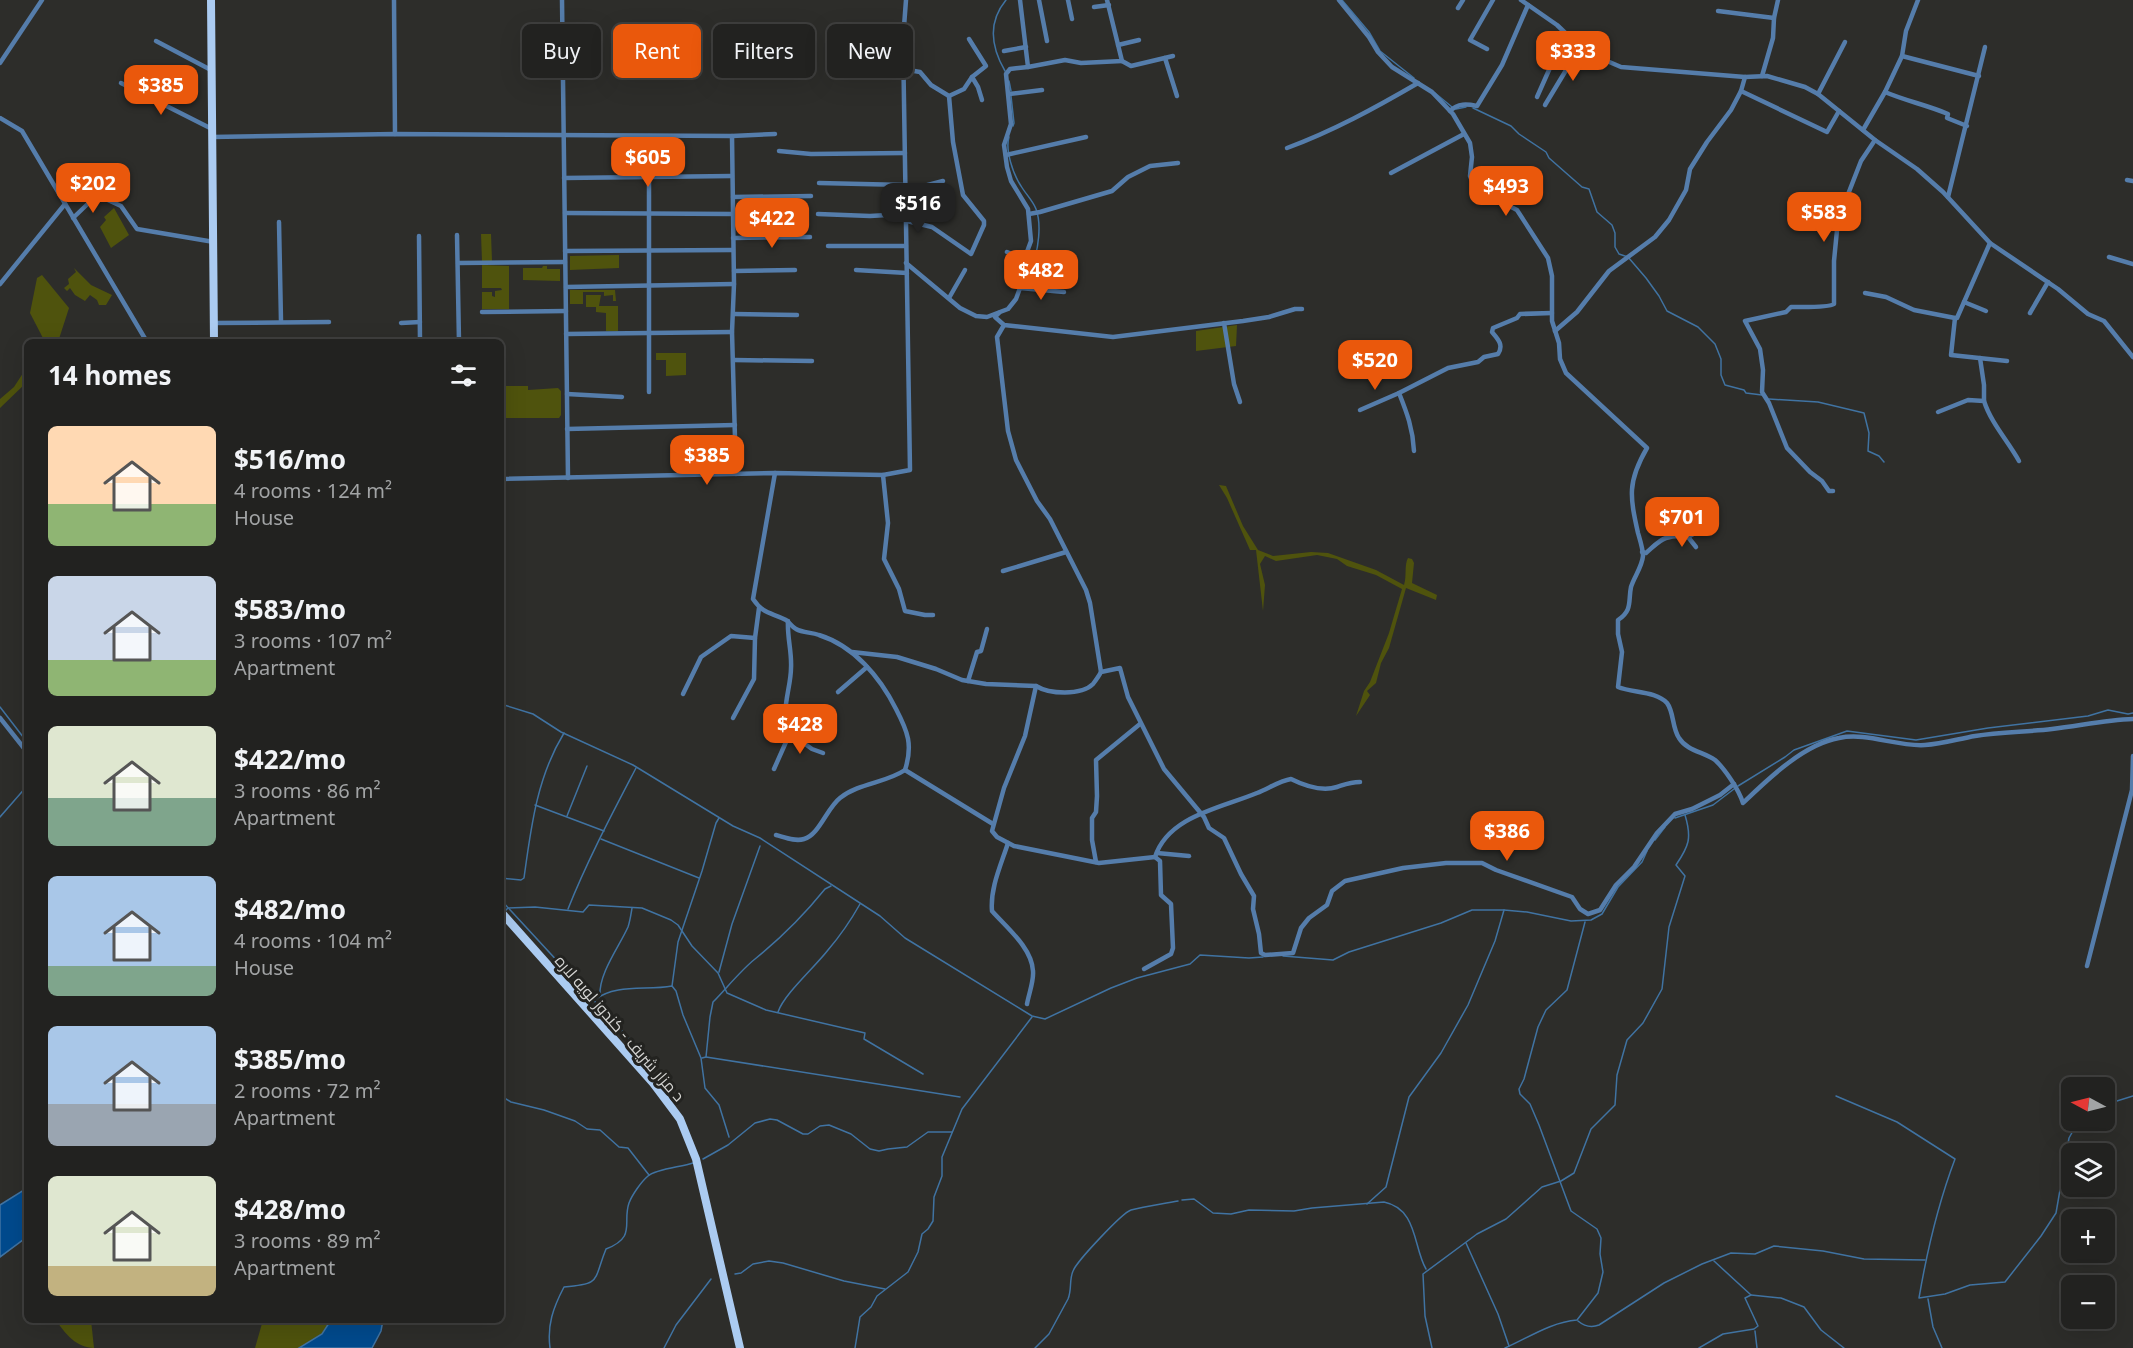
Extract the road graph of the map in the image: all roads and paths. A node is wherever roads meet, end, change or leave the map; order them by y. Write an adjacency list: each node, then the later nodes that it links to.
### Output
1 (42, 0): 39 (street)
2 (211, 0): 41 (main road)
3 (394, 0): 66 (street)
4 (562, 0): 67 (street)
5 (906, 0): 22 (street)
6 (1020, 0): 30 (street)
7 (1039, 0): 27 (street)
8 (1068, 0): 21 (street)
9 (1339, 0): 49 (street)
10 (1463, 0): 18 (street)
11 (1493, 0): 33 (street)
12 (1521, 0): 16 (street)
13 (1778, 0): 20 (street)
14 (1918, 0): 36 (street)
15 (1108, 3): 17 (street); 29 (street)
16 (1528, 5): 23 (street); 60 (street)
17 (1094, 7)
18 (1458, 8)
19 (1718, 11): 20 (street)
20 (1774, 18): 44 (street)
21 (1072, 19)
22 (904, 24)
23 (1565, 34): 31 (street); 57 (street)
24 (969, 39): 46 (street)
25 (156, 40): 41 (street)
26 (1139, 40): 29 (street)
27 (1047, 41)
28 (1845, 42): 54 (street)
29 (1118, 45): 38 (street)
30 (1026, 47): 34 (street); 40 (street)
31 (1580, 47): 43 (street); 59 (street)
32 (1985, 47): 45 (street)
33 (1486, 50)
34 (1004, 51)
35 (1173, 56): 37 (street)
36 (1902, 56): 45 (street); 52 (street)
37 (1165, 58): 38 (street); 56 (street)
38 (1122, 61): 40 (street)
39 (0, 63)
40 (1028, 67): 53 (street)
41 (211, 70): 65 (main road)
42 (913, 71): 55 (street)
43 (1745, 76): 44 (street); 51 (street)
44 (1762, 76): 54 (street)
45 (1979, 76): 63 (street)
46 (972, 77): 55 (street); 58 (street)
47 (903, 78): 76 (street)
48 (121, 83): 65 (street)
49 (1418, 83): 60 (street); 74 (street)
50 (1042, 90): 53 (street)
51 (1741, 91): 61 (street); 150 (street)
52 (1885, 92): 63 (street); 64 (street)
53 (1009, 94): 77 (street)
54 (1818, 94): 61 (street)
55 (949, 96): 98 (street)
56 (1177, 96)
57 (1537, 97)
58 (982, 100)
59 (1545, 105)
60 (1450, 111): 69 (street)
61 (1839, 111): 64 (street)
62 (0, 118): 90 (street)
63 (1967, 126): 89 (street)
64 (1863, 130): 73 (street)
65 (212, 133): 66 (street); 104 (main road)
66 (395, 134): 67 (street)
67 (564, 134): 70 (street); 82 (street)
68 (775, 134): 71 (street)
69 (1464, 134): 79 (street); 138 (street)
70 (649, 136): 71 (street); 81 (street)
71 (732, 136): 80 (street)
72 (1086, 137): 77 (street)
73 (1875, 140): 89 (street); 180 (street)
74 (1287, 148)
75 (779, 151): 76 (street)
76 (905, 153): 85 (street)
77 (1006, 155): 96 (street)
78 (1178, 163): 96 (street)
79 (1391, 173)
80 (732, 176): 81 (street); 88 (street)
81 (649, 177): 82 (street); 92 (street)
82 (564, 178): 91 (street)
83 (943, 181): 86 (street)
84 (819, 183): 85 (street)
85 (905, 184): 86 (street)
86 (905, 191): 95 (street)
87 (811, 196): 88 (street)
88 (733, 197): 93 (street)
89 (1948, 197): 105 (street)
90 (65, 204): 97 (street); 125 (street)
91 (565, 213): 92 (street); 110 (street)
92 (649, 213): 93 (street); 109 (street)
93 (733, 214): 103 (street)
94 (818, 214): 95 (street)
95 (905, 214): 98 (street)
96 (1029, 214): 113 (street)
97 (73, 218): 104 (street); 154 (street)
98 (907, 221): 107 (street)
99 (279, 222): 143 (street)
100 (457, 235): 115 (street)
101 (419, 236): 145 (street)
102 (810, 237): 103 (street)
103 (733, 238): 108 (street)
104 (214, 242): 146 (main road)
105 (1990, 243): 123 (street); 132 (street)
106 (828, 246): 107 (street)
107 (906, 246): 116 (street)
108 (733, 249): 109 (street); 121 (street)
109 (649, 250): 110 (street); 126 (street)
110 (565, 251): 114 (street)
111 (1007, 252): 113 (street)
112 (2109, 257): 117 (street)
113 (1024, 260): 128 (street)
114 (565, 262): 115 (street); 127 (street)
115 (458, 263): 157 (street)
116 (906, 263): 122 (street); 131 (street)
117 (2133, 264)
118 (795, 270): 121 (street)
119 (856, 270): 122 (street)
120 (965, 270): 131 (street)
121 (734, 271): 124 (street)
122 (907, 273): 177 (street)
123 (2048, 282): 139 (street); 158 (street)
124 (734, 284): 126 (street); 140 (street)
125 (0, 285)
126 (649, 286): 127 (street); 152 (street)
127 (566, 287): 134 (street)
128 (1020, 288): 129 (street); 137 (street)
129 (1064, 292)
130 (1865, 292): 142 (street)
131 (949, 298): 137 (street)
132 (1964, 302): 135 (street); 142 (street)
133 (1302, 309): 148 (street)
134 (566, 311): 136 (street); 153 (street)
135 (1986, 311)
136 (482, 312)
137 (1000, 312): 149 (street)
138 (1552, 313): 150 (street); 164 (street)
139 (2030, 313)
140 (734, 314): 141 (street); 151 (street)
141 (797, 315)
142 (1955, 318): 159 (street)
143 (281, 321): 144 (street); 146 (street)
144 (329, 322)
145 (420, 322): 147 (street); 156 (street)
146 (214, 323): 155 (main road)
147 (401, 323)
148 (1224, 323): 149 (street); 168 (street)
149 (1004, 325): 184 (street)
150 (1556, 331): 185 (street)
151 (732, 332): 152 (street); 160 (street)
152 (649, 333): 153 (street); 163 (street)
153 (566, 334): 165 (street)
154 (145, 339)
155 (214, 339)
156 (420, 339)
157 (459, 339)
158 (2133, 357)
159 (1980, 358): 162 (street); 167 (street)
160 (734, 360): 161 (street); 171 (street)
161 (812, 361)
162 (2007, 361)
163 (649, 392)
164 (1399, 393): 169 (street); 173 (street)
165 (567, 394): 166 (street); 172 (street)
166 (622, 397)
167 (1984, 401): 170 (street); 174 (street)
168 (1240, 402)
169 (1360, 410)
170 (1938, 412)
171 (735, 425): 172 (street); 176 (street)
172 (567, 429): 178 (street)
173 (1414, 451)
174 (2019, 461)
175 (775, 473): 176 (street); 177 (street); 187 (street)
176 (736, 474): 178 (street)
177 (883, 475): 188 (street)
178 (568, 478): 179 (street)
179 (504, 479)
180 (1833, 491)
181 (1702, 517): 182 (street)
182 (1688, 537): 183 (street); 185 (street)
183 (1696, 547)
184 (1066, 552): 186 (street); 194 (street)
185 (1642, 552): 210 (street)
186 (1003, 571)
187 (759, 608): 189 (street); 191 (street)
188 (933, 615)
189 (788, 621): 192 (street); 203 (street)
190 (987, 629): 195 (street)
191 (755, 638): 198 (street); 200 (street)
192 (852, 652): 193 (street); 195 (street)
193 (867, 667): 197 (street); 208 (street)
194 (1101, 672): 196 (street); 202 (street)
195 (968, 681): 196 (street)
196 (1035, 686): 212 (street)
197 (838, 692)
198 (683, 694)
199 (0, 718): 204 (street)
200 (733, 718)
201 (2133, 718): 210 (street)
202 (1140, 724): 211 (street); 217 (street)
203 (790, 733): 205 (street); 207 (street)
204 (24, 748)
205 (823, 753)
206 (2133, 756): 219 (street)
207 (774, 769)
208 (905, 770): 212 (street); 213 (street)
209 (1360, 782): 211 (street)
210 (1734, 784): 211 (street)
211 (1199, 814): 215 (street)
212 (993, 824): 214 (street)
213 (776, 835)
214 (1008, 843): 217 (street); 221 (street)
215 (1156, 855): 216 (street); 217 (street); 220 (street)
216 (1189, 856)
217 (1096, 862)
218 (504, 915): 222 (main road, د مزار شریف - کندوز لویه لاره)
219 (2087, 966)
220 (1144, 969)
221 (1027, 1004)
222 (740, 1348)

